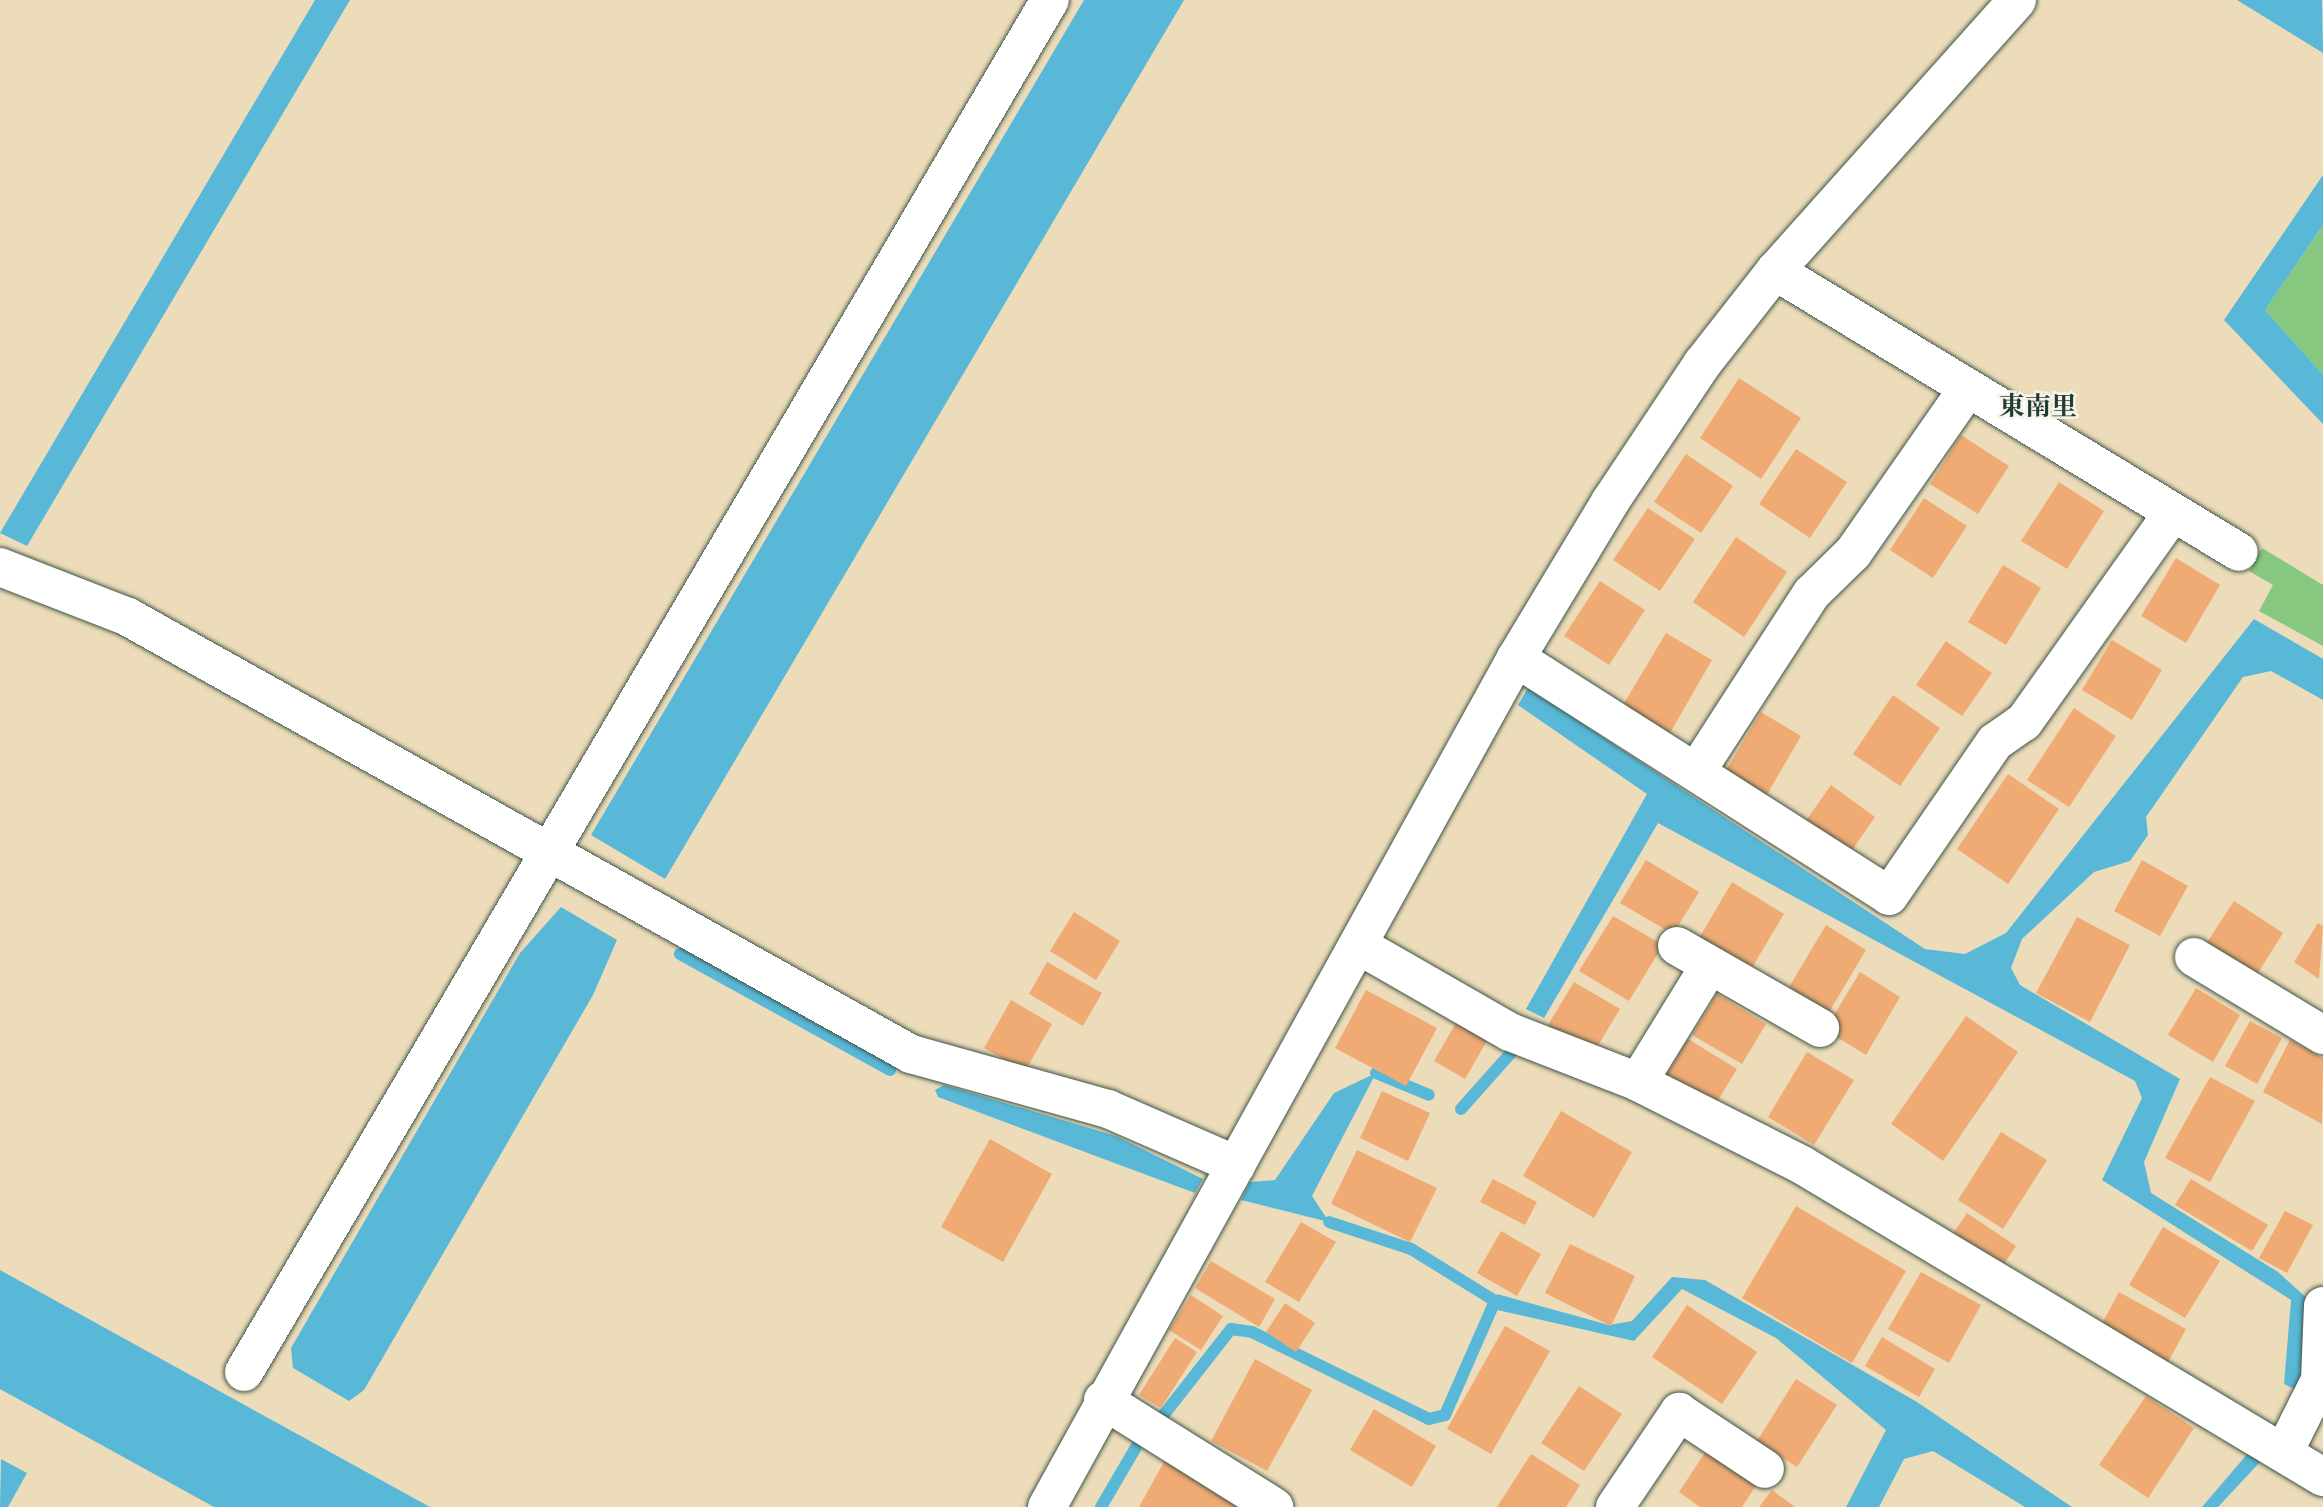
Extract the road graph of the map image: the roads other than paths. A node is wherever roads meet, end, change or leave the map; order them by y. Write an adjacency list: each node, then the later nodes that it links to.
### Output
1 (1049, 0): 10 (street)
2 (2017, 0): 3 (street)
3 (1775, 271): 4 (street); 8 (street)
4 (1968, 388): 5 (street); 9 (street)
5 (2173, 512): 6 (street); 9 (street)
6 (2238, 552)
7 (0, 567): 10 (street)
8 (1516, 657): 9 (street); 11 (street)
9 (1696, 772)
10 (545, 850): 18 (street); 20 (street)
11 (1358, 945): 17 (street); 18 (street)
12 (1677, 946): 14 (street)
13 (2194, 957): 16 (street)
14 (1710, 965): 15 (street); 17 (street)
15 (1820, 1028)
16 (2323, 1035)
17 (1638, 1082): 22 (street)
18 (1236, 1165): 21 (street)
19 (2323, 1306): 22 (street)
20 (244, 1372)
21 (1103, 1400): 25 (street); 26 (street)
22 (2284, 1452): 24 (street)
23 (1765, 1469): 27 (street)
24 (2323, 1478)
25 (1047, 1507)
26 (1274, 1507)
27 (1615, 1507)

